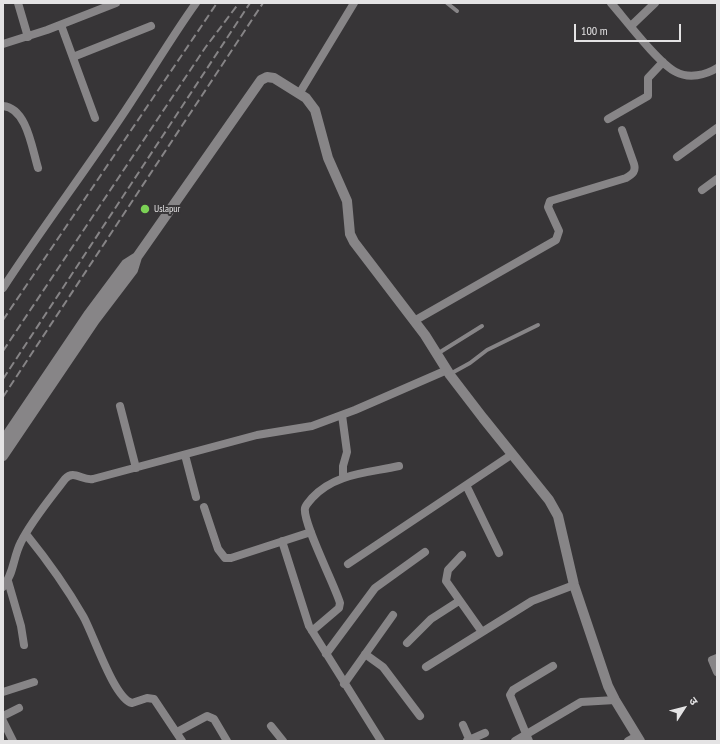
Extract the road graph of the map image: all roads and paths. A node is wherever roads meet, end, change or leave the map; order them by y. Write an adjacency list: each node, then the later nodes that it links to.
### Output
1 (18, 3): 12 (street)
2 (114, 3): 9 (street)
3 (196, 3): 27 (street)
4 (354, 3): 17 (street)
5 (447, 3): 8 (lane)
6 (611, 3): 11 (street)
7 (655, 3): 11 (street)
8 (457, 11)
9 (62, 25): 12 (street); 14 (street)
10 (151, 26): 14 (street)
11 (631, 26): 15 (street)
12 (28, 37): 13 (street)
13 (3, 44)
14 (73, 57): 19 (street)
15 (663, 62): 16 (street); 20 (street)
16 (717, 68)
17 (302, 96): 28 (street); 29 (street)
18 (3, 106): 24 (street)
19 (95, 118)
20 (608, 119)
21 (717, 128): 23 (street)
22 (622, 130): 29 (street)
23 (677, 157)
24 (38, 168)
25 (717, 179): 26 (street)
26 (702, 190)
27 (3, 288)
28 (92, 317): 36 (street); 39 (street)
29 (414, 321): 32 (street)
30 (538, 325): 33 (lane)
31 (482, 326): 32 (lane)
32 (437, 354): 33 (street)
33 (449, 372): 35 (street); 38 (street)
34 (120, 406): 41 (street)
35 (342, 415): 37 (street); 42 (street)
36 (3, 440)
37 (185, 455): 41 (street); 44 (street)
38 (511, 455): 43 (street); 54 (street)
39 (3, 456)
40 (399, 466): 42 (street)
41 (136, 468): 47 (street)
42 (343, 478): 46 (street)
43 (466, 485): 50 (street); 52 (street)
44 (196, 497)
45 (204, 507): 48 (street)
46 (311, 532): 48 (street); 57 (street)
47 (26, 534): 53 (street); 77 (street)
48 (282, 541): 57 (street)
49 (424, 552): 61 (street)
50 (499, 553)
51 (462, 555): 55 (street)
52 (348, 564)
53 (5, 584): 60 (street)
54 (574, 585): 58 (street); 70 (street)
55 (459, 601): 58 (street); 59 (street)
56 (393, 615): 62 (street)
57 (312, 631): 61 (street)
58 (482, 632): 65 (street)
59 (407, 643)
60 (24, 645)
61 (326, 654): 68 (street)
62 (365, 654): 68 (street); 73 (street)
63 (717, 658): 66 (street)
64 (553, 666): 79 (street)
65 (426, 667)
66 (717, 672)
67 (34, 682): 69 (street)
68 (344, 684): 85 (street)
69 (3, 692)
70 (615, 700): 79 (street); 80 (street)
71 (19, 708): 72 (street)
72 (3, 716)
73 (420, 716)
74 (3, 721): 81 (street)
75 (464, 725): 86 (street)
76 (271, 726): 84 (street)
77 (177, 732): 82 (street); 83 (street)
78 (485, 733): 86 (street)
79 (528, 738): 87 (street)
80 (635, 739)
81 (13, 741)
82 (182, 741)
83 (227, 741)
84 (283, 741)
85 (381, 741)
86 (469, 741)
87 (515, 741)

